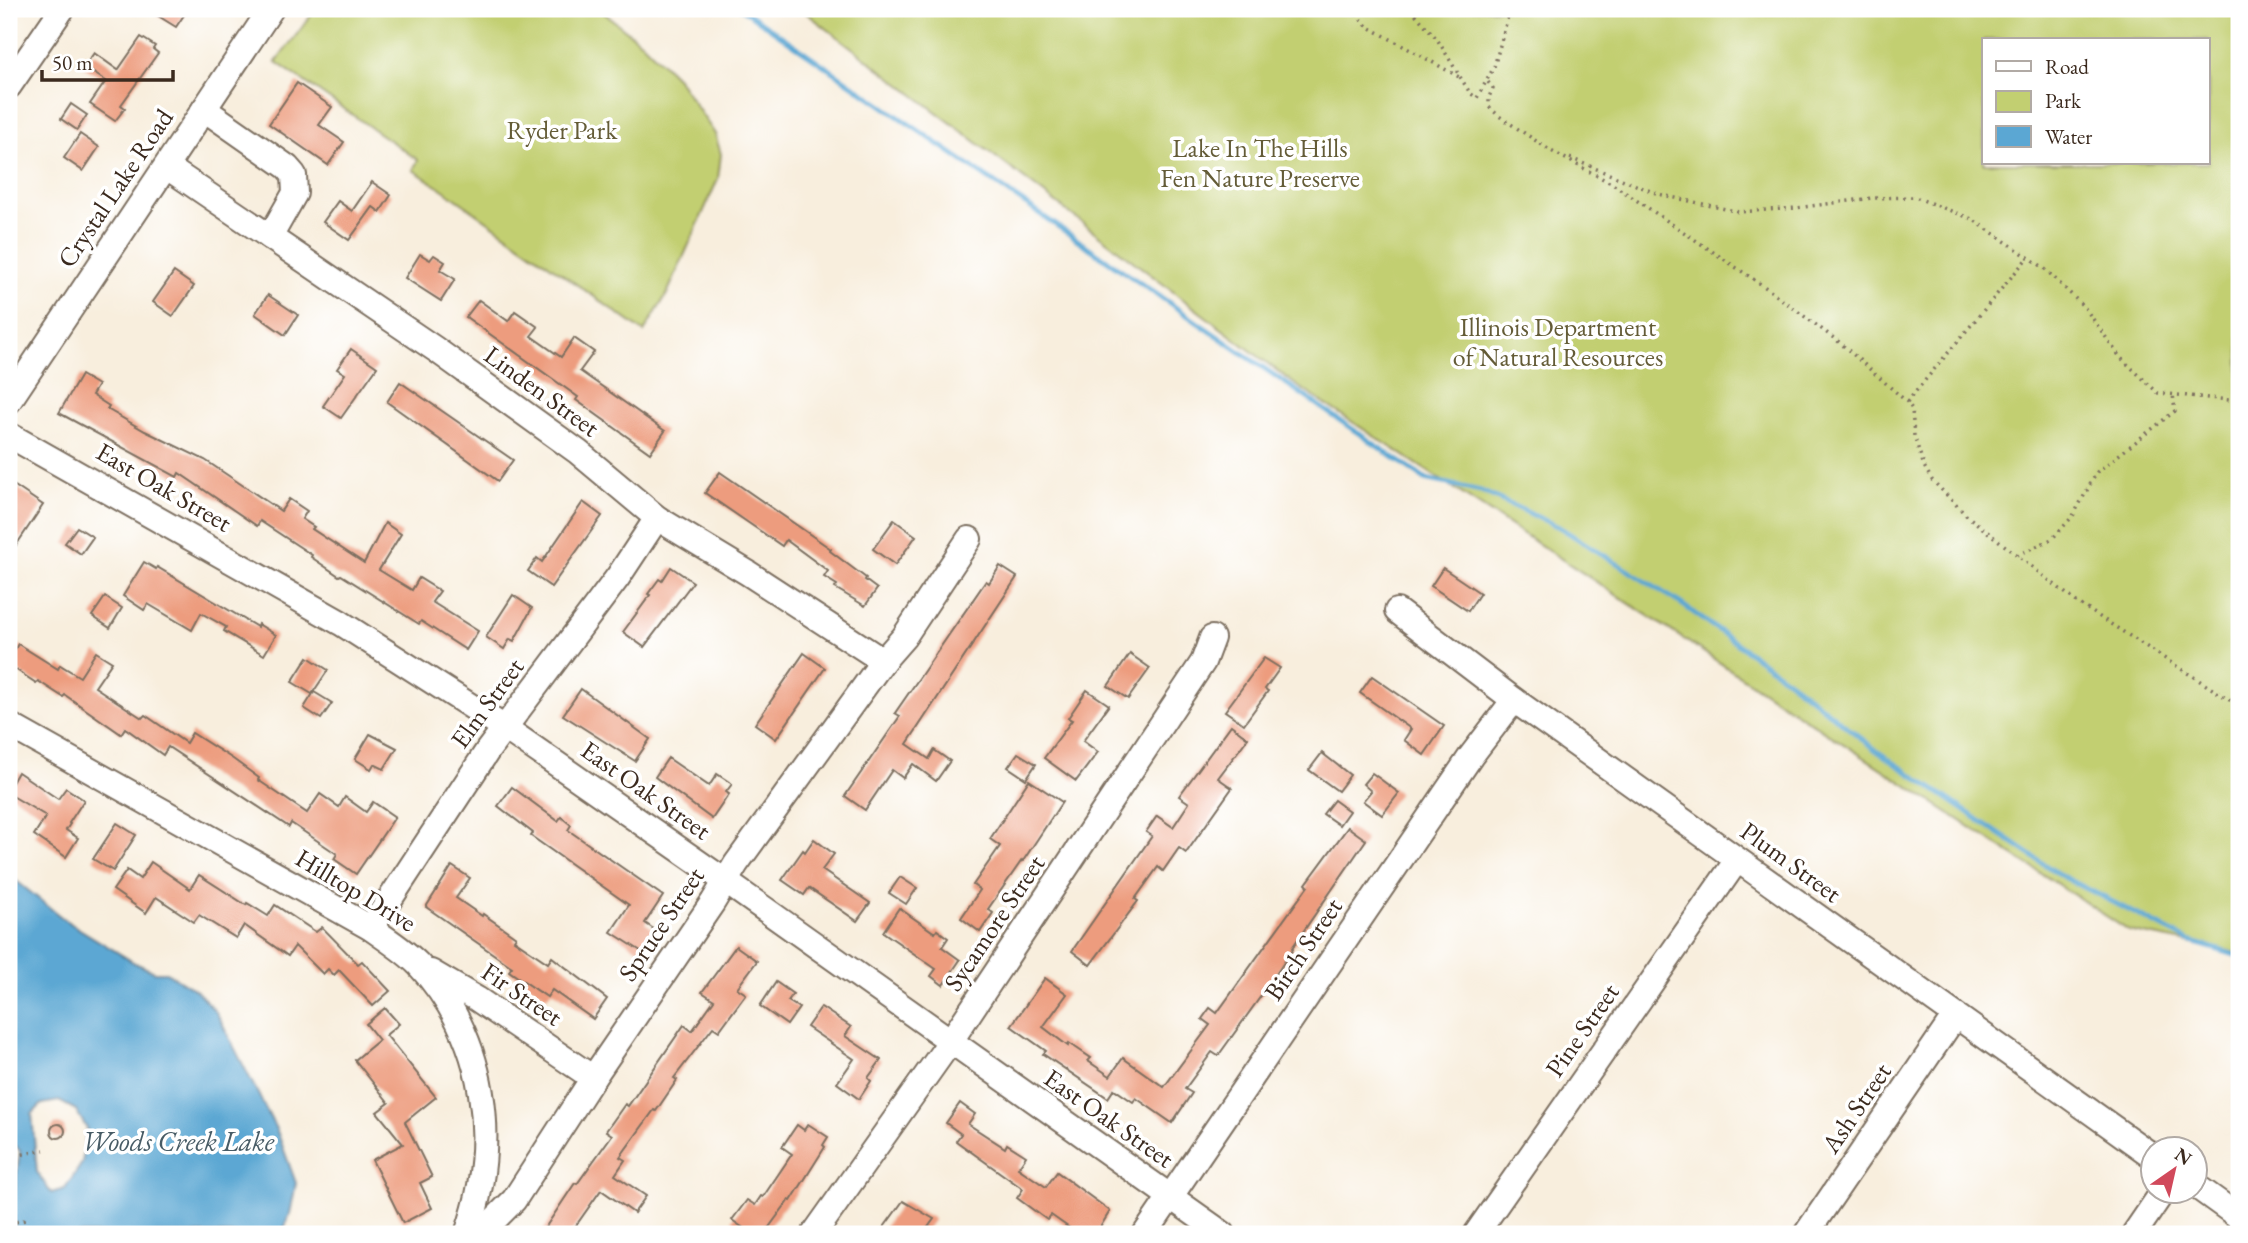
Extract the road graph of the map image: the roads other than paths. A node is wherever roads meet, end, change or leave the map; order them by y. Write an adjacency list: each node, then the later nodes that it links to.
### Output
1 (61, 9): 3 (street)
2 (271, 9): 4 (street, Crystal Lake Road)
3 (9, 86)
4 (204, 110): 5 (street, Crystal Lake Road); 6 (street)
5 (167, 167): 6 (street, Linden Street); 7 (street, Crystal Lake Road)
6 (270, 237): 9 (street, Linden Street)
7 (9, 401)
8 (9, 435): 16 (street, East Oak Street)
9 (657, 518): 13 (street, Linden Street); 16 (street, Elm Street)
10 (969, 539): 13 (street, Spruce Street)
11 (1397, 611): 14 (street, Plum Street)
12 (1212, 638): 22 (street, Sycamore Street)
13 (883, 661): 18 (street, Spruce Street)
14 (1514, 700): 17 (street, Plum Street); 26 (street, Birch Street)
15 (9, 725): 19 (street, Hilltop Drive)
16 (505, 728): 18 (street, East Oak Street); 19 (street, Elm Street)
17 (1737, 860): 21 (street, Plum Street); 34 (street, Pine Street)
18 (725, 881): 22 (street, East Oak Street); 23 (street, Spruce Street)
19 (371, 928): 20 (street, Hilltop Drive)
20 (416, 962): 23 (street, Fir Street); 29 (street, Hilltop Drive)
21 (1955, 1016): 24 (street, Plum Street); 35 (street, Ash Street)
22 (950, 1042): 26 (street, East Oak Street); 31 (street, Sycamore Street)
23 (593, 1078): 30 (street, Spruce Street)
24 (2140, 1147)
25 (2210, 1196): 28 (street)
26 (1171, 1197): 32 (street, Birch Street); 33 (street, East Oak Street)
27 (2155, 1204): 36 (street)
28 (2239, 1217)
29 (467, 1234)
30 (473, 1234)
31 (814, 1234)
32 (1145, 1234)
33 (1223, 1234)
34 (1476, 1234)
35 (1807, 1234)
36 (2134, 1234)

